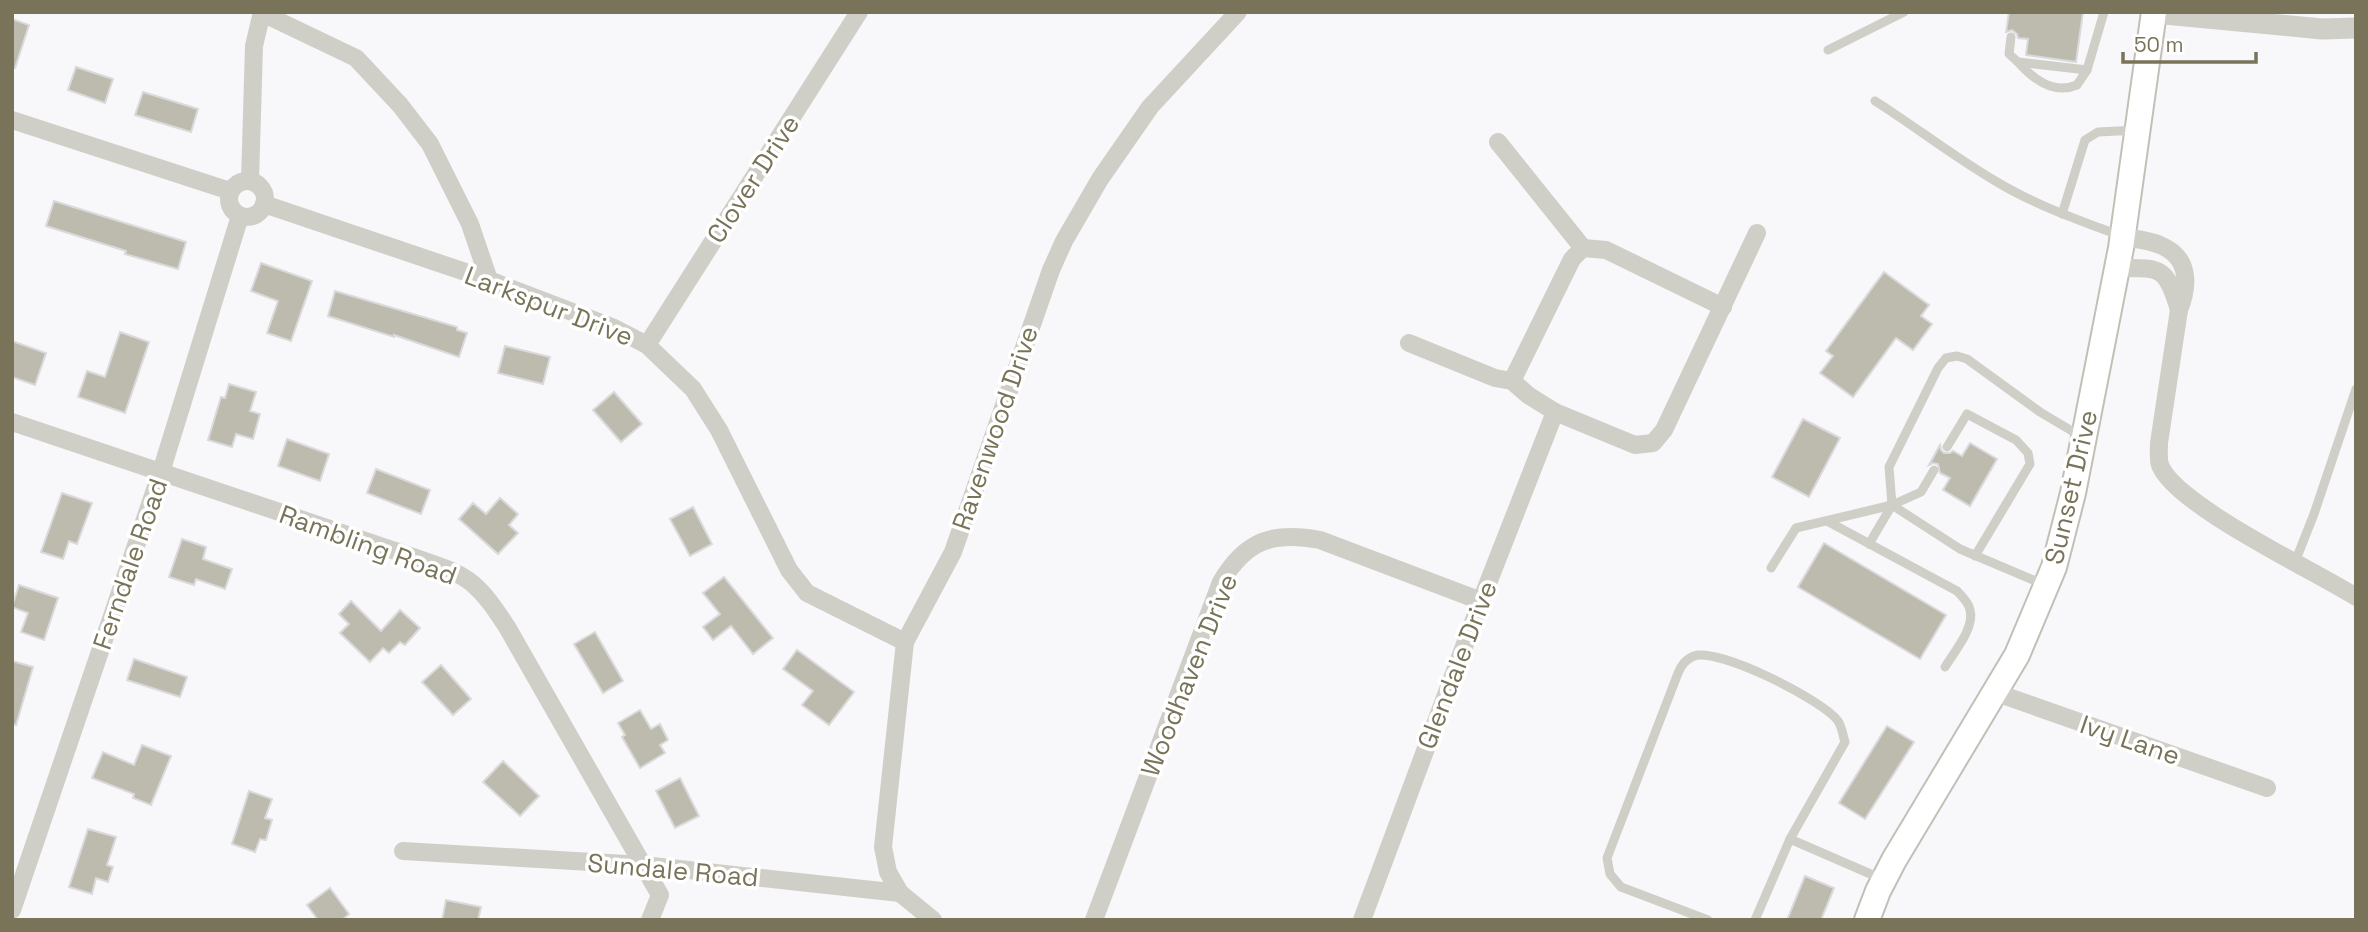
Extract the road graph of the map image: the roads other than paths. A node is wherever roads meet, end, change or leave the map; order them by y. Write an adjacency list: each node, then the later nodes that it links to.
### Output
1 (859, 12): 29 (street, Clover Drive)
2 (1238, 12): 47 (street, Ravenwood Drive)
3 (1904, 12): 9 (lane)
4 (2104, 12): 11 (lane)
5 (262, 13): 16 (street); 25 (street)
6 (2151, 13): 7 (street); 14 (main road, Sunset Drive)
7 (2356, 28)
8 (2011, 37): 10 (lane)
9 (1828, 50)
10 (2018, 62): 11 (lane); 11 (lane)
11 (2087, 70)
12 (1875, 101): 19 (lane)
13 (12, 120): 17 (street)
14 (2138, 130): 19 (lane); 22 (main road, Sunset Drive)
15 (1498, 142): 23 (street)
16 (250, 181): 17 (street); 18 (street)
17 (230, 191): 20 (street)
18 (264, 204): 20 (street); 25 (street, Larkspur Drive)
19 (2062, 214): 22 (lane)
20 (240, 216): 37 (street, Ferndale Road)
21 (1757, 233): 26 (street)
22 (2123, 237): 24 (main road, Sunset Drive); 27 (street)
23 (1583, 248): 26 (street); 30 (street)
24 (2117, 268): 27 (street); 34 (main road, Sunset Drive)
25 (489, 280): 29 (street, Larkspur Drive)
26 (1723, 307): 32 (street)
27 (2179, 310): 42 (street)
28 (1409, 343): 30 (street)
29 (647, 345): 47 (street, Larkspur Drive)
30 (1512, 381): 32 (street)
31 (2356, 389): 42 (lane)
32 (1555, 412): 46 (street, Glendale Drive)
33 (12, 422): 37 (street, Rambling Road)
34 (2083, 438): 38 (lane); 44 (main road, Sunset Drive)
35 (1947, 447): 41 (lane)
36 (1934, 470): 38 (lane)
37 (161, 472): 53 (street, Rambling Road); 56 (street, Ferndale Road)
38 (1892, 505): 39 (lane); 40 (lane); 41 (lane)
39 (1827, 521): 40 (lane); 43 (lane)
40 (1869, 544): 48 (lane)
41 (1975, 556): 44 (lane)
42 (2295, 562): 45 (street)
43 (1771, 568)
44 (2047, 585): 49 (main road, Sunset Drive)
45 (2356, 597)
46 (1481, 601): 59 (street, Woodhaven Drive); 60 (street, Glendale Drive)
47 (905, 642): 55 (street, Ravenwood Drive)
48 (1945, 667)
49 (1994, 692): 50 (street, Ivy Lane); 54 (main road, Sunset Drive)
50 (2267, 788)
51 (1790, 839): 54 (lane); 61 (lane); 62 (lane)
52 (403, 851): 53 (street, Sundale Road)
53 (643, 866): 55 (street, Sundale Road); 57 (street, Rambling Road)
54 (1884, 880): 63 (main road, Sunset Drive)
55 (900, 893): 58 (street)
56 (12, 910)
57 (650, 920)
58 (933, 920)
59 (1094, 920)
60 (1362, 920)
61 (1708, 920)
62 (1755, 920)
63 (1867, 920)

